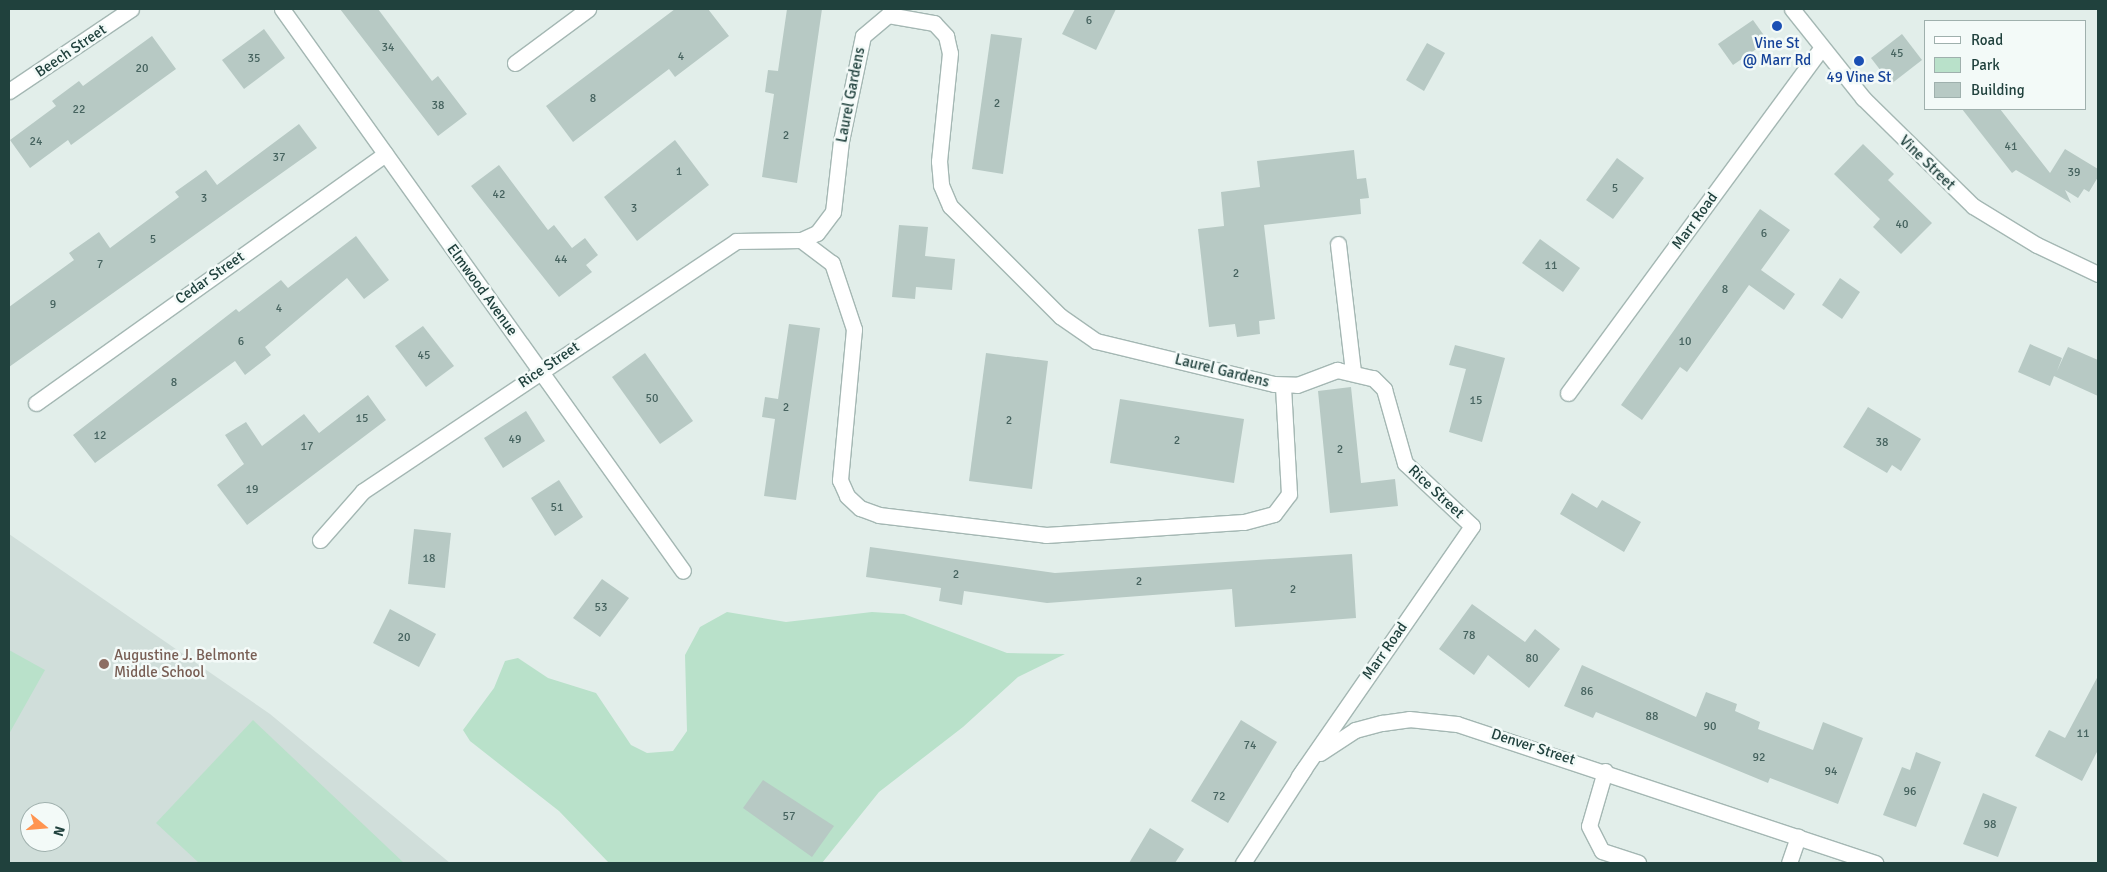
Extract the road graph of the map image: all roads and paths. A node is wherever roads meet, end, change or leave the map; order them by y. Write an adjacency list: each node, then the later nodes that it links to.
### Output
1 (131, 9): 7 (street, Beech Street)
2 (282, 9): 8 (street, Elmwood Avenue)
3 (588, 9): 6 (street)
4 (1792, 9): 5 (street, Vine Street)
5 (1821, 48): 11 (street, Vine Street); 15 (street, Marr Road)
6 (514, 63)
7 (9, 91)
8 (385, 154): 12 (street, Elmwood Avenue); 16 (street, Cedar Street)
9 (801, 240): 12 (street, Rice Street); 14 (street, Laurel Gardens); 14 (street, Laurel Gardens)
10 (1338, 244): 13 (street)
11 (2098, 274)
12 (540, 371): 18 (street, Rice Street); 19 (street, Elmwood Avenue)
13 (1353, 372): 14 (street, Rice Street); 17 (street, Rice Street)
14 (1283, 385)
15 (1568, 394)
16 (36, 403)
17 (1472, 526): 21 (street, Marr Road)
18 (320, 540)
19 (683, 572)
20 (1605, 771): 21 (street, Denver Street); 22 (street, Denver Street); 24 (street)
21 (1298, 777): 23 (street, Denver Street)
22 (1798, 836): 25 (street); 26 (street, Denver Street)
23 (1243, 863)
24 (1638, 863)
25 (1789, 863)
26 (1875, 863)

